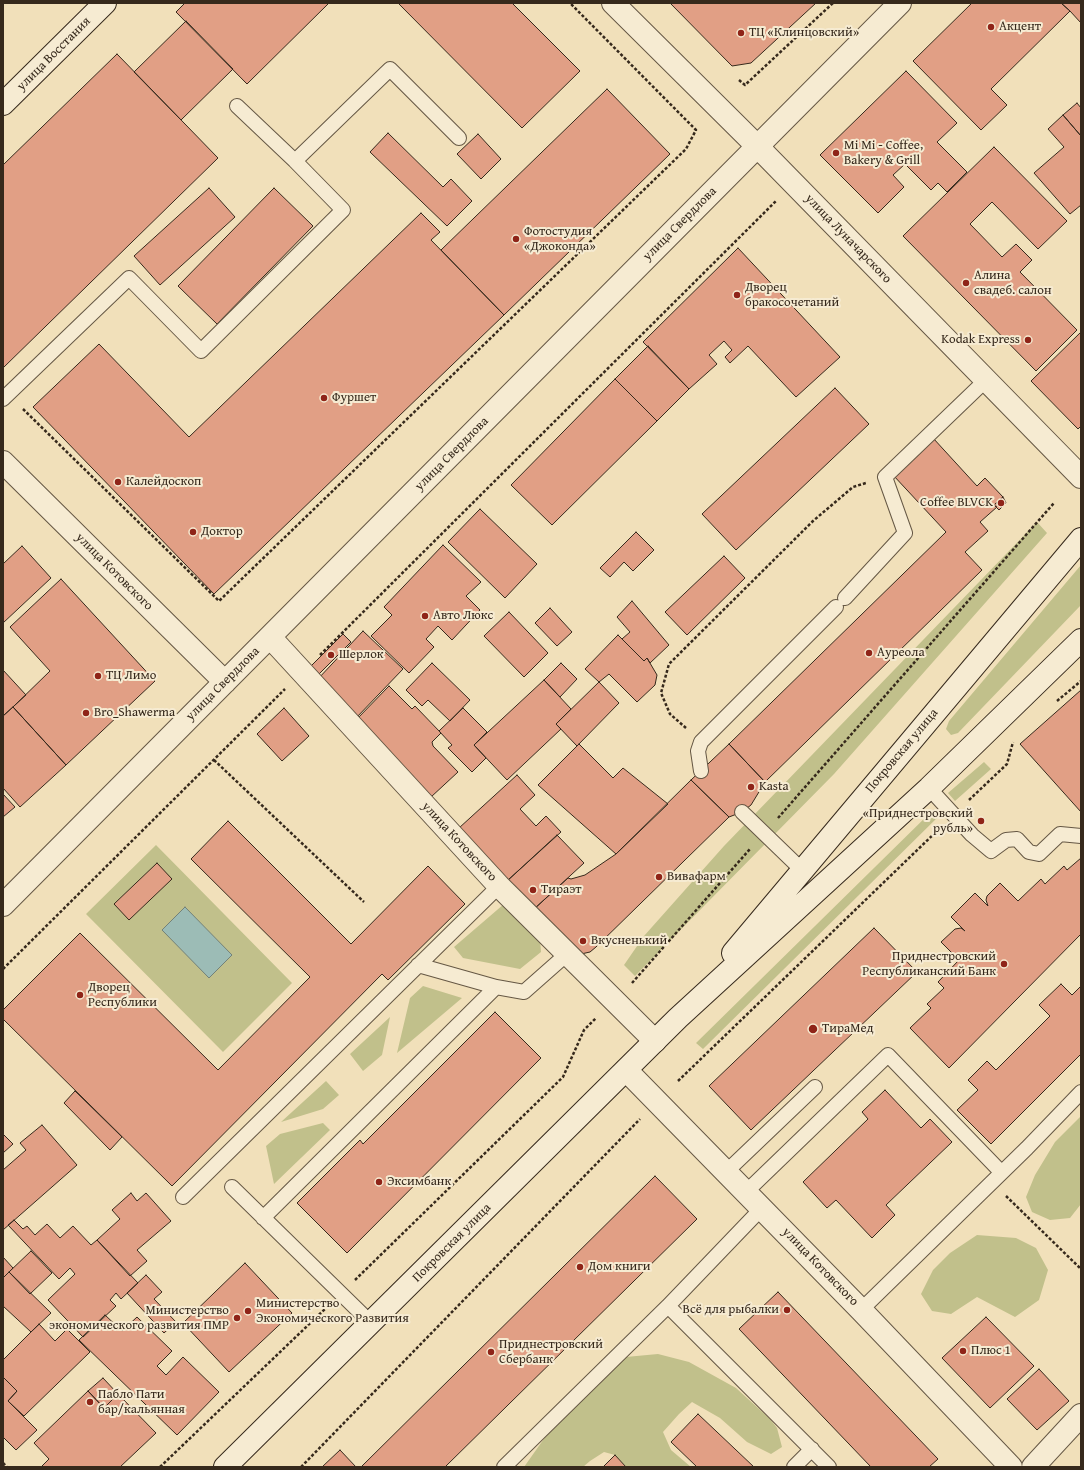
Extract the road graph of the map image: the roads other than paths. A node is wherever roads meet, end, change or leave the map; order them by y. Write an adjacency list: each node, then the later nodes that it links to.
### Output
1 (105, 3): 4 (street, улица Восстания)
2 (613, 3): 7 (street, улица Луначарского)
3 (900, 3): 7 (street, улица Свердлова)
4 (3, 104)
5 (237, 106): 8 (lane)
6 (459, 138): 8 (lane)
7 (757, 146): 9 (street, улица Луначарского); 14 (street, улица Свердлова)
8 (294, 161): 10 (lane)
9 (986, 380): 12 (street, улица Луначарского); 17 (lane)
10 (5, 397)
11 (3, 462): 16 (street, улица Котовского)
12 (1081, 477)
13 (1081, 539): 21 (street, Покровская улица)
14 (270, 637): 16 (street, улица Свердлова); 22 (street, улица Котовского)
15 (1081, 640): 18 (street, Покровская улица)
16 (225, 682): 23 (street, улица Свердлова)
17 (701, 771)
18 (928, 788): 20 (lane); 27 (street, Покровская улица)
19 (742, 812): 21 (lane)
20 (1081, 836)
21 (802, 870): 27 (street, Покровская улица)
22 (500, 886): 24 (street, улица Котовского); 25 (lane)
23 (3, 905)
24 (567, 954): 26 (lane); 28 (street, улица Котовского)
25 (418, 965): 26 (lane); 36 (lane)
26 (496, 988): 38 (lane)
27 (678, 1018): 28 (street, Покровская улица)
28 (655, 1041): 29 (street, Покровская улица)
29 (626, 1070): 32 (street, улица Котовского); 41 (street, Покровская улица)
30 (815, 1087): 32 (lane)
31 (1081, 1092): 33 (lane)
32 (726, 1172): 35 (street, улица Котовского)
33 (996, 1177): 35 (lane); 40 (lane)
34 (232, 1187): 38 (lane)
35 (746, 1192): 37 (street, улица Котовского)
36 (183, 1197)
37 (762, 1208): 39 (lane); 40 (street, улица Котовского)
38 (263, 1218): 41 (lane)
39 (668, 1306): 43 (lane); 45 (lane)
40 (861, 1310): 48 (street, улица Котовского)
41 (371, 1323): 44 (street, Покровская улица)
42 (1081, 1415): 49 (street)
43 (812, 1449): 46 (lane); 47 (lane)
44 (225, 1467)
45 (504, 1467)
46 (794, 1467)
47 (830, 1467)
48 (1011, 1467)
49 (1033, 1467)

